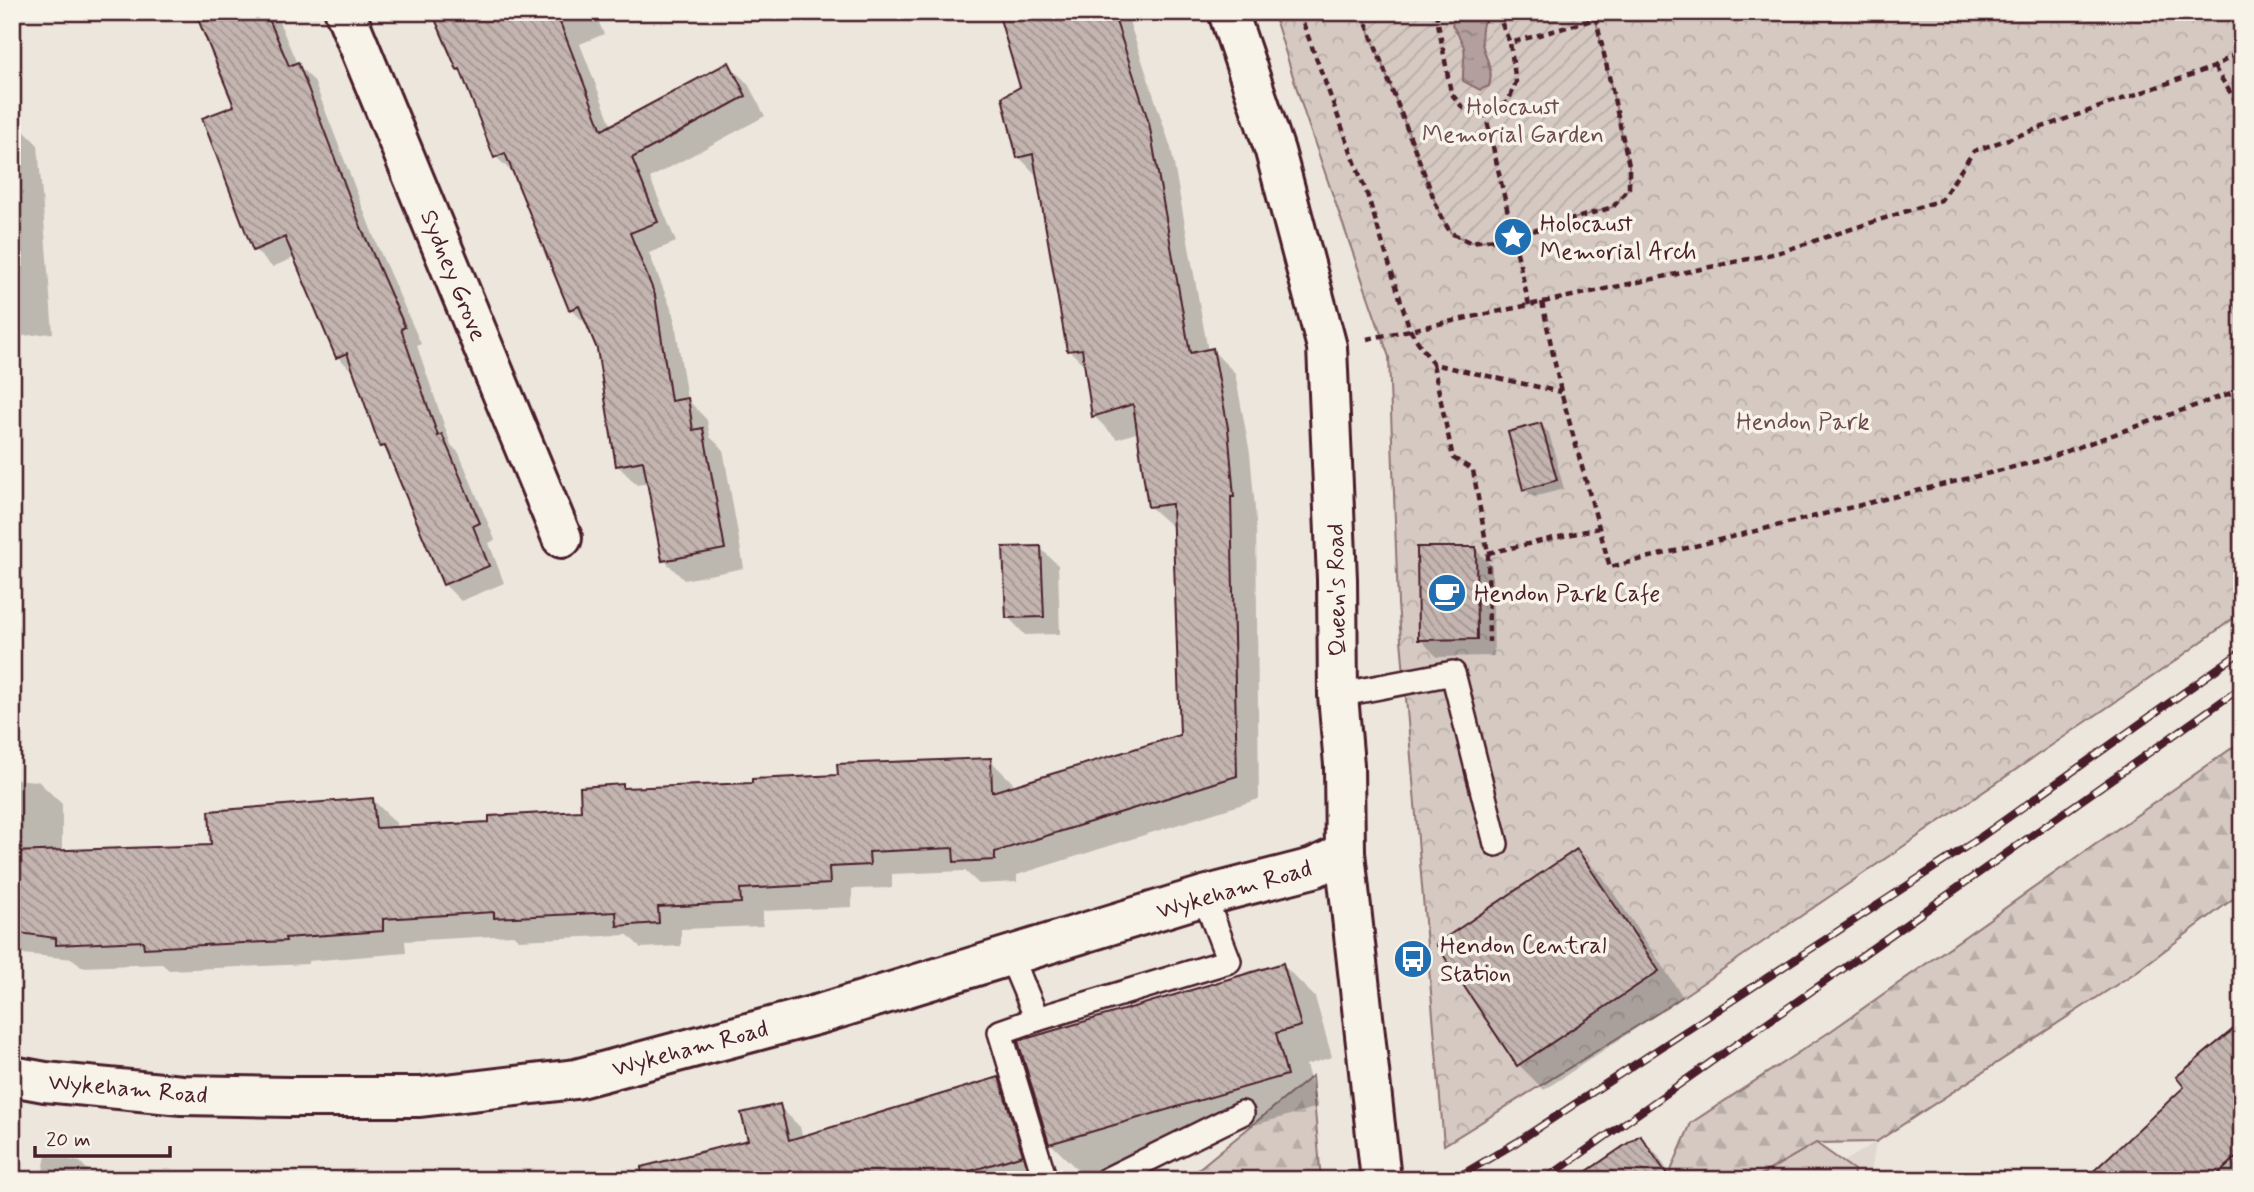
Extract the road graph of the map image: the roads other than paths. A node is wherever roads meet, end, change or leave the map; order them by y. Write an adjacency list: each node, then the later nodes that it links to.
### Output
1 (345, 12): 3 (street, Sydney Grove)
2 (1228, 12): 4 (street, Queen's Road)
3 (562, 538)
4 (1338, 695): 5 (lane); 6 (street, Queen's Road)
5 (1496, 844)
6 (1345, 853): 7 (street, Wykeham Road); 14 (street, Queen's Road)
7 (1204, 896): 8 (street, Wykeham Road); 9 (lane)
8 (1011, 957): 9 (lane); 10 (street, Wykeham Road)
9 (1037, 1019): 12 (lane)
10 (12, 1076)
11 (1242, 1113): 13 (lane)
12 (1045, 1180)
13 (1106, 1180)
14 (1381, 1180)

